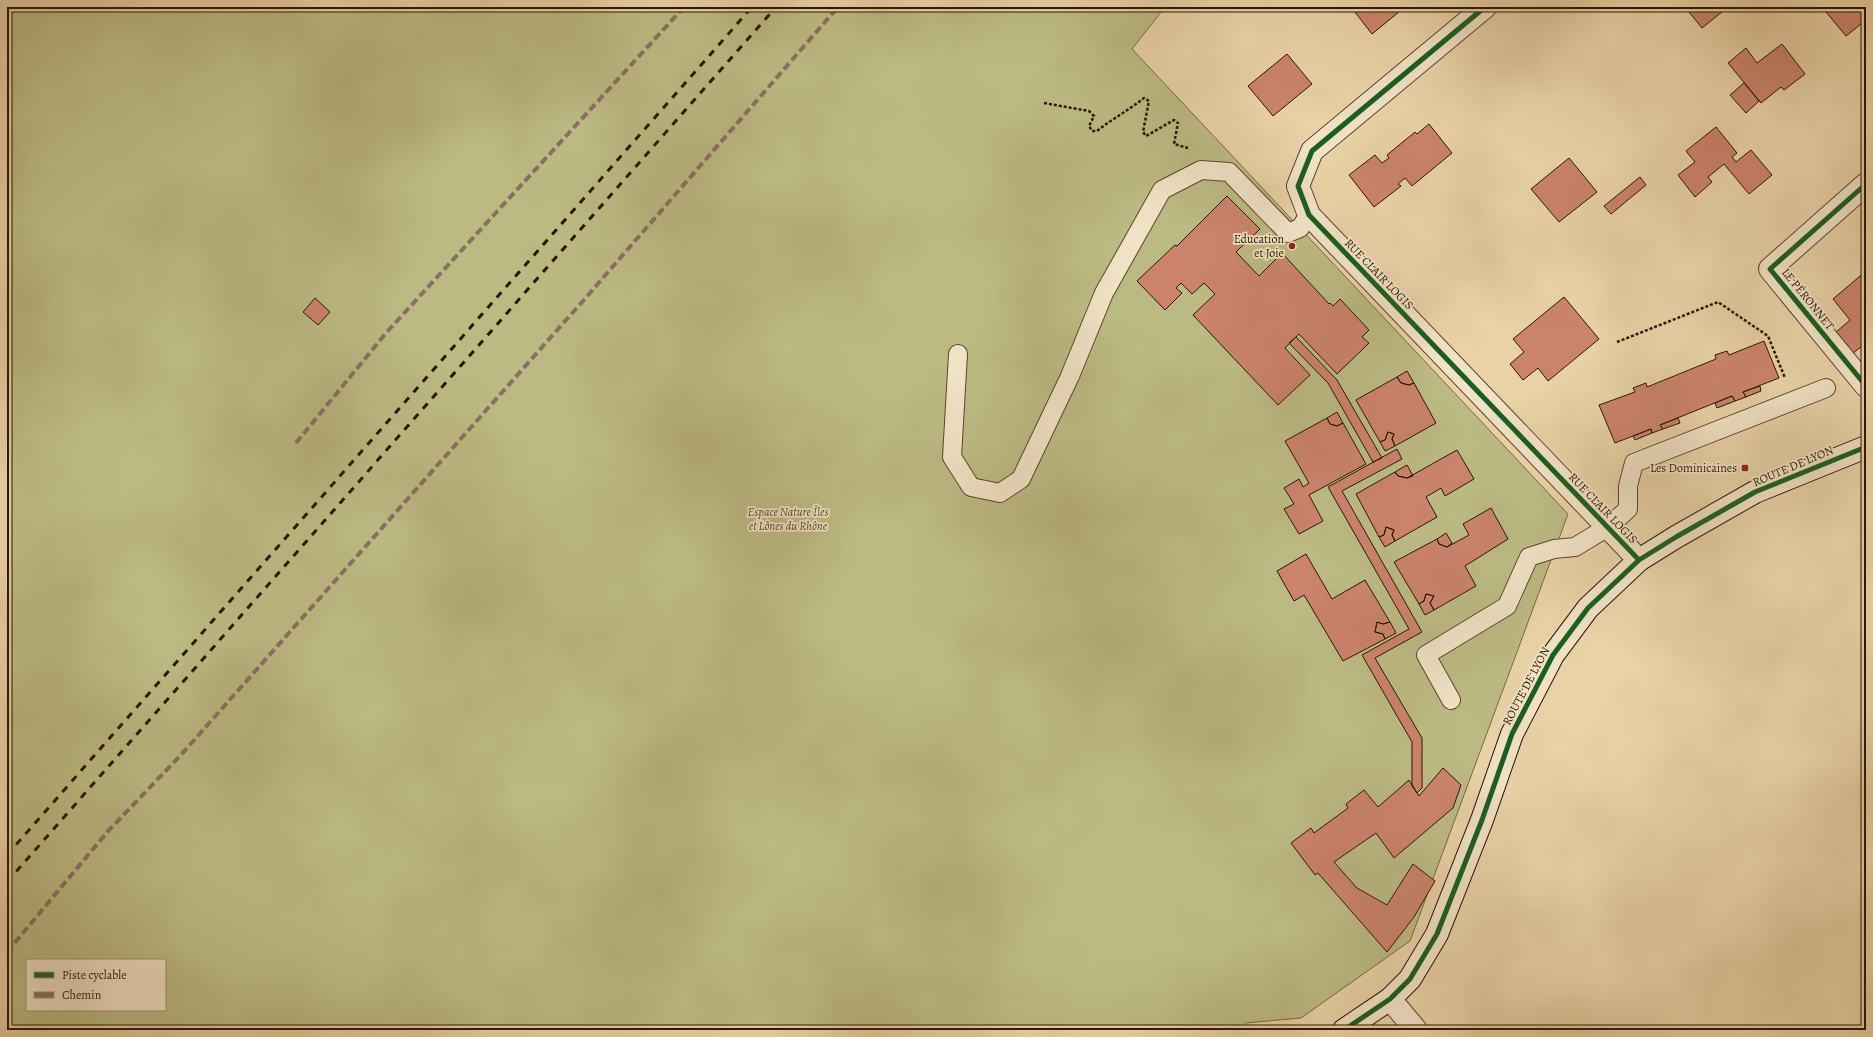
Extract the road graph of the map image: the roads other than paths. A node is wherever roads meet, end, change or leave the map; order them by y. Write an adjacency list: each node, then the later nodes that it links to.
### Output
1 (1485, 7): 3 (street, RUE CLAIR LOGIS)
2 (1866, 184): 5 (street, LE PÉRONNET)
3 (1309, 215): 4 (lane); 8 (street, RUE CLAIR LOGIS)
4 (958, 354)
5 (1866, 386)
6 (1826, 388): 8 (lane)
7 (1866, 447): 9 (street, ROUTE DE LYON)
8 (1608, 527): 9 (street, RUE CLAIR LOGIS); 10 (lane)
9 (1639, 560): 11 (street, ROUTE DE LYON)
10 (1451, 700)
11 (1390, 999): 12 (street, ROUTE DE LYON); 13 (street)
12 (1344, 1030)
13 (1416, 1030)

